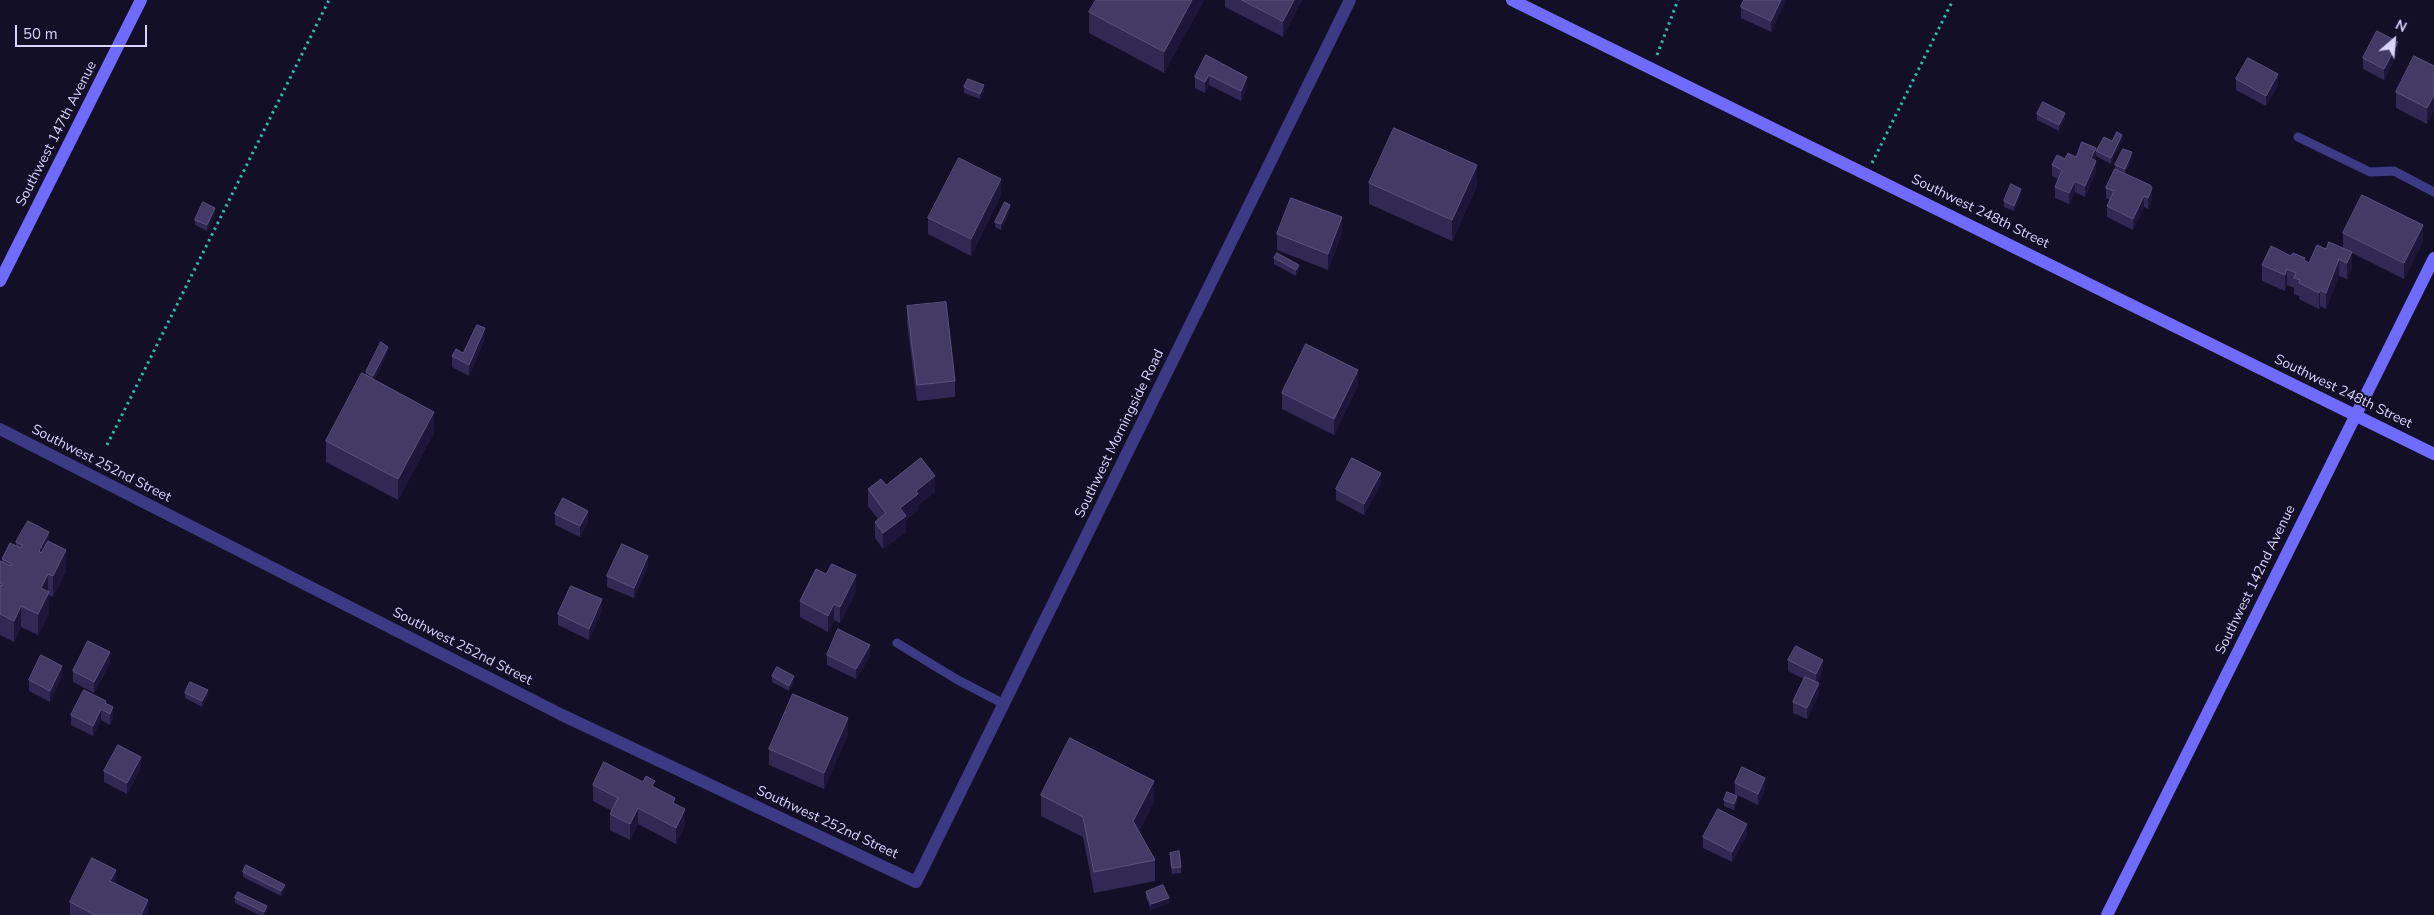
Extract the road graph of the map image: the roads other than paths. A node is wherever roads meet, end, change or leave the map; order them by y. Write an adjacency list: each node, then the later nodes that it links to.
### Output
1 (141, 0): 7 (street, Southwest 147th Avenue)
2 (1350, 0): 12 (street, Southwest Morningside Road)
3 (1512, 0): 8 (street, Southwest 248th Street)
4 (2298, 137): 5 (lane)
5 (2434, 192)
6 (2434, 258): 8 (street, Southwest 142nd Avenue)
7 (0, 281)
8 (2356, 414): 10 (street, Southwest 248th Street); 14 (street, Southwest 142nd Avenue)
9 (0, 429): 13 (street, Southwest 252nd Street)
10 (2434, 454)
11 (897, 643): 12 (lane)
12 (1004, 704): 13 (street, Southwest Morningside Road)
13 (916, 882)
14 (2107, 915)

